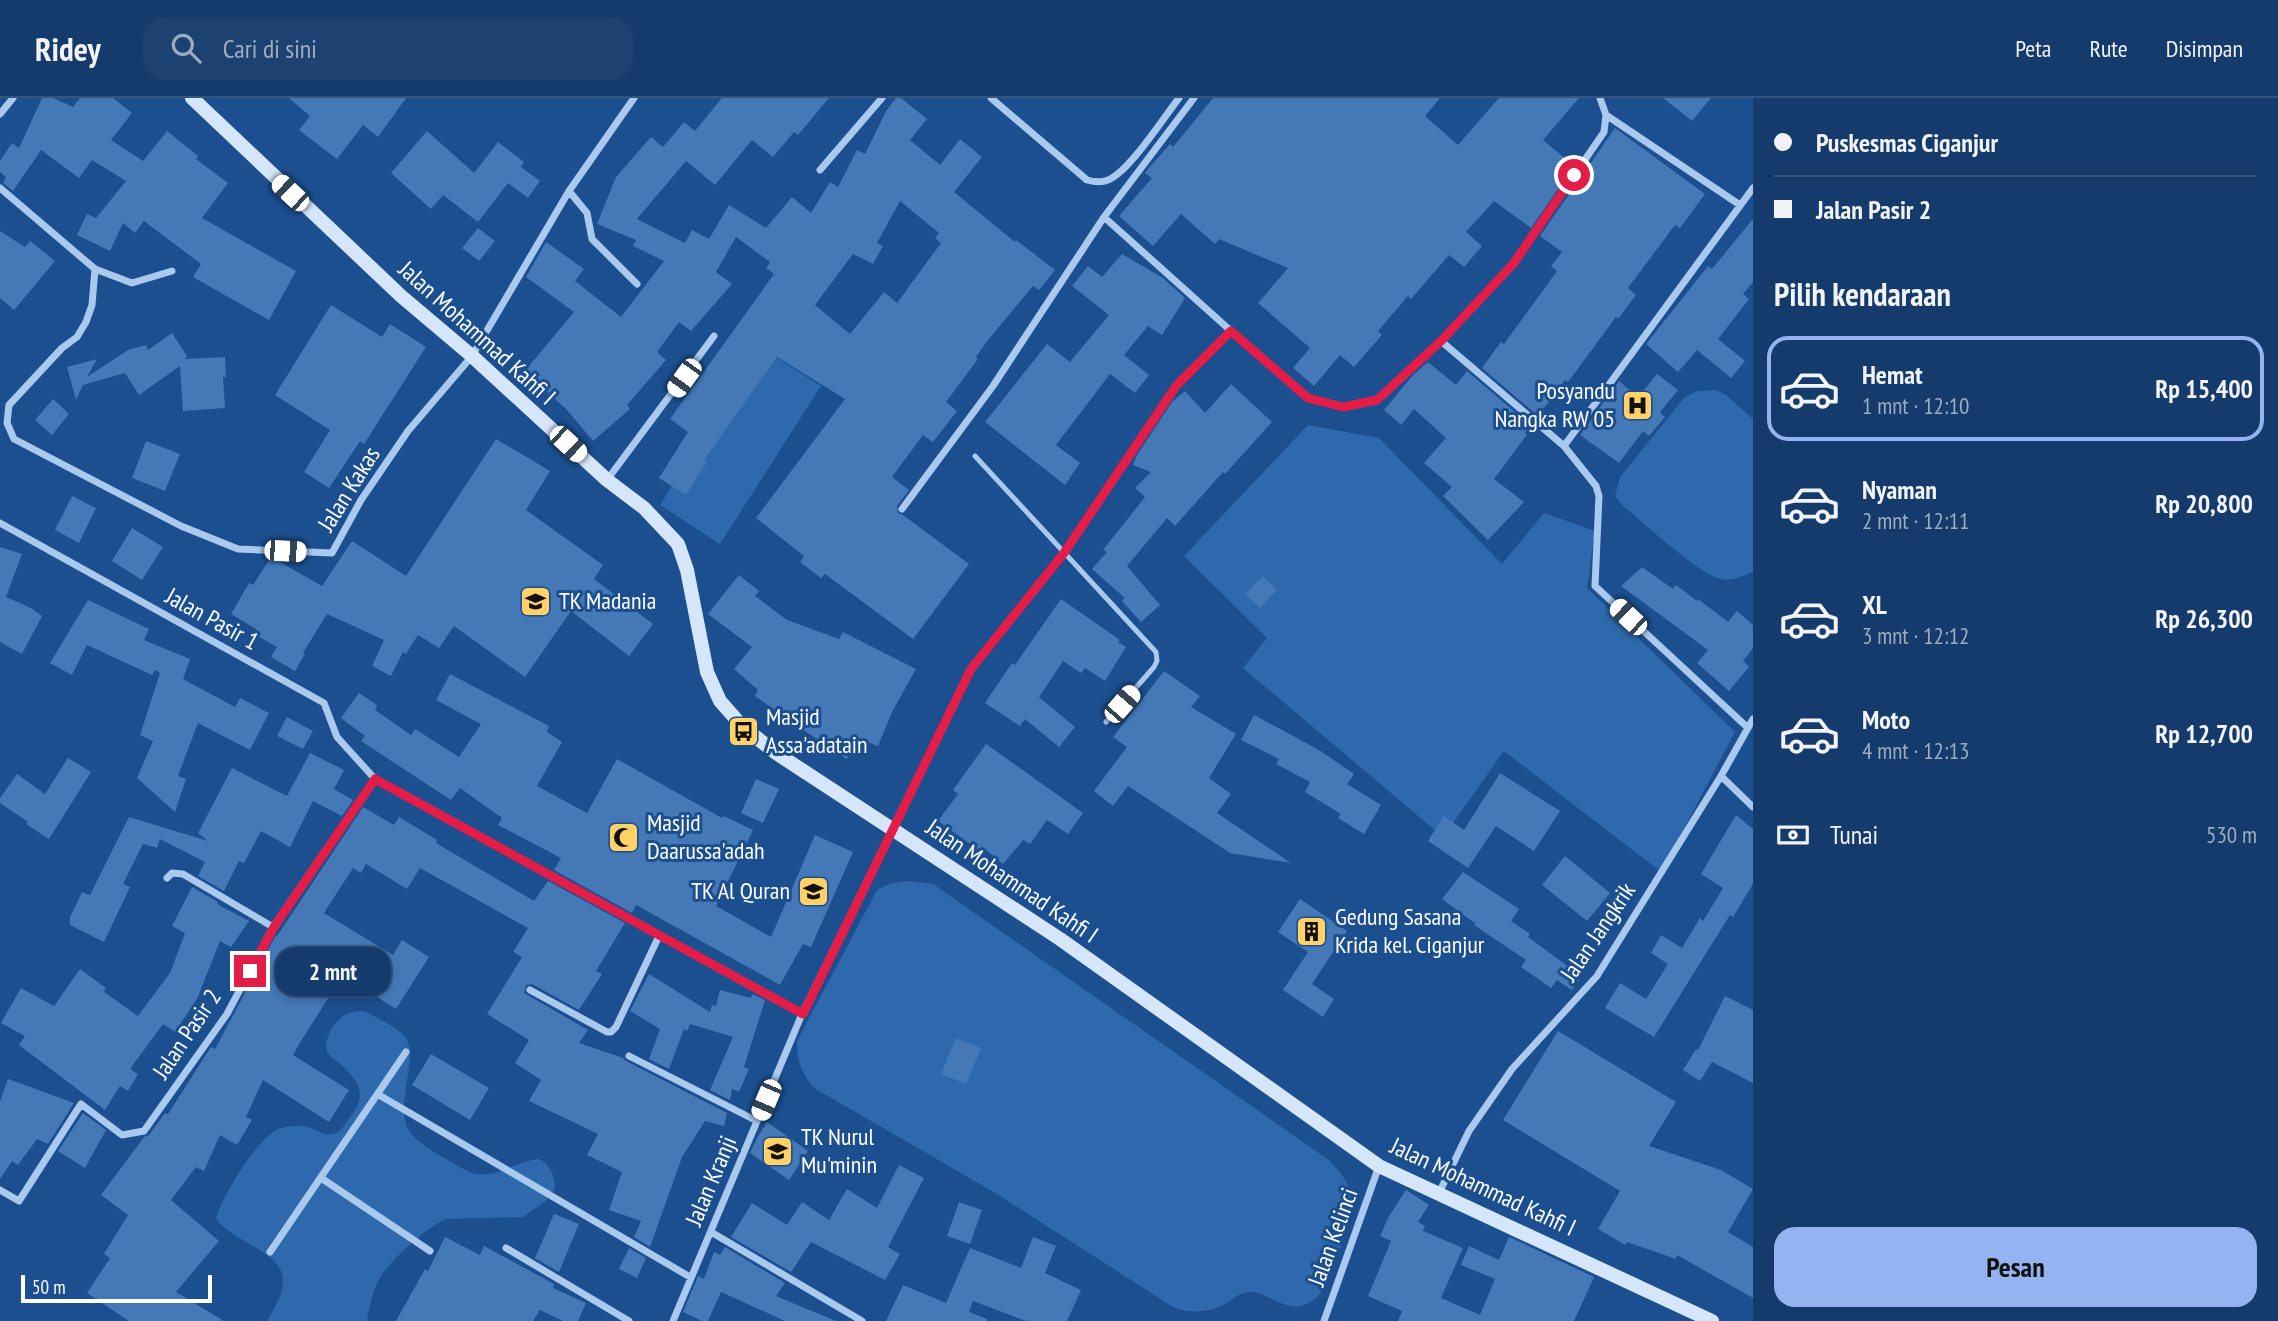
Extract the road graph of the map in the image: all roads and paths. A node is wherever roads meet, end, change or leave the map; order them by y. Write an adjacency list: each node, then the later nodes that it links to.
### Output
1 (13, 98): 9 (street)
2 (192, 98): 23 (main road, Jalan Mohammad Kahfi I)
3 (634, 98): 14 (street, Jalan Kakas)
4 (882, 98): 11 (street)
5 (991, 98): 6 (street)
6 (1179, 98)
7 (1194, 98): 16 (street)
8 (1604, 100): 10 (street)
9 (0, 114)
10 (1606, 115): 15 (street); 22 (street)
11 (820, 170)
12 (0, 188): 17 (street)
13 (1753, 188): 15 (street)
14 (569, 191): 19 (street); 23 (street, Jalan Kakas)
15 (1740, 205): 24 (street)
16 (1104, 217): 20 (street); 27 (street)
17 (95, 269): 18 (street); 23 (street, Jalan Kakas)
18 (172, 271)
19 (637, 284)
20 (1231, 331): 22 (street); 29 (street, Jalan Kranji)
21 (714, 337): 26 (street)
22 (1441, 341): 24 (street)
23 (472, 356): 26 (main road, Jalan Mohammad Kahfi I)
24 (1564, 446): 32 (street)
25 (975, 456): 29 (lane)
26 (607, 480): 36 (main road, Jalan Mohammad Kahfi I)
27 (902, 509)
28 (0, 523): 34 (street, Jalan Pasir 1)
29 (1064, 553): 31 (lane); 36 (street, Jalan Kranji)
30 (1753, 719): 32 (street, Jalan Jangkrik)
31 (1106, 722)
32 (1747, 727): 33 (street, Jalan Jangkrik)
33 (1721, 776): 35 (street); 49 (street, Jalan Jangkrik)
34 (375, 779): 38 (street, Jalan Pasir 2); 39 (street, Jalan Pasir 1)
35 (1753, 807)
36 (894, 829): 41 (street, Jalan Kranji); 46 (main road, Jalan Mohammad Kahfi I)
37 (167, 878): 38 (street)
38 (274, 927): 48 (street, Jalan Pasir 2)
39 (659, 936): 40 (street); 41 (street, Jalan Pasir 1)
40 (530, 990)
41 (803, 1014): 45 (street, Jalan Kranji)
42 (407, 1052): 44 (street)
43 (629, 1056): 45 (street)
44 (379, 1095): 47 (street); 54 (street)
45 (757, 1121): 50 (street, Jalan Kranji)
46 (1380, 1166): 49 (main road, Jalan Mohammad Kahfi I); 58 (street, Jalan Kelinci)
47 (321, 1178): 52 (street); 53 (street)
48 (0, 1190)
49 (1439, 1193): 59 (main road, Jalan Mohammad Kahfi I)
50 (711, 1232): 54 (street, Jalan Kranji); 57 (street)
51 (506, 1248): 55 (street)
52 (430, 1251)
53 (270, 1252)
54 (690, 1277): 56 (street, Jalan Kranji)
55 (629, 1321)
56 (673, 1321)
57 (862, 1321)
58 (1324, 1321)
59 (1712, 1321)

